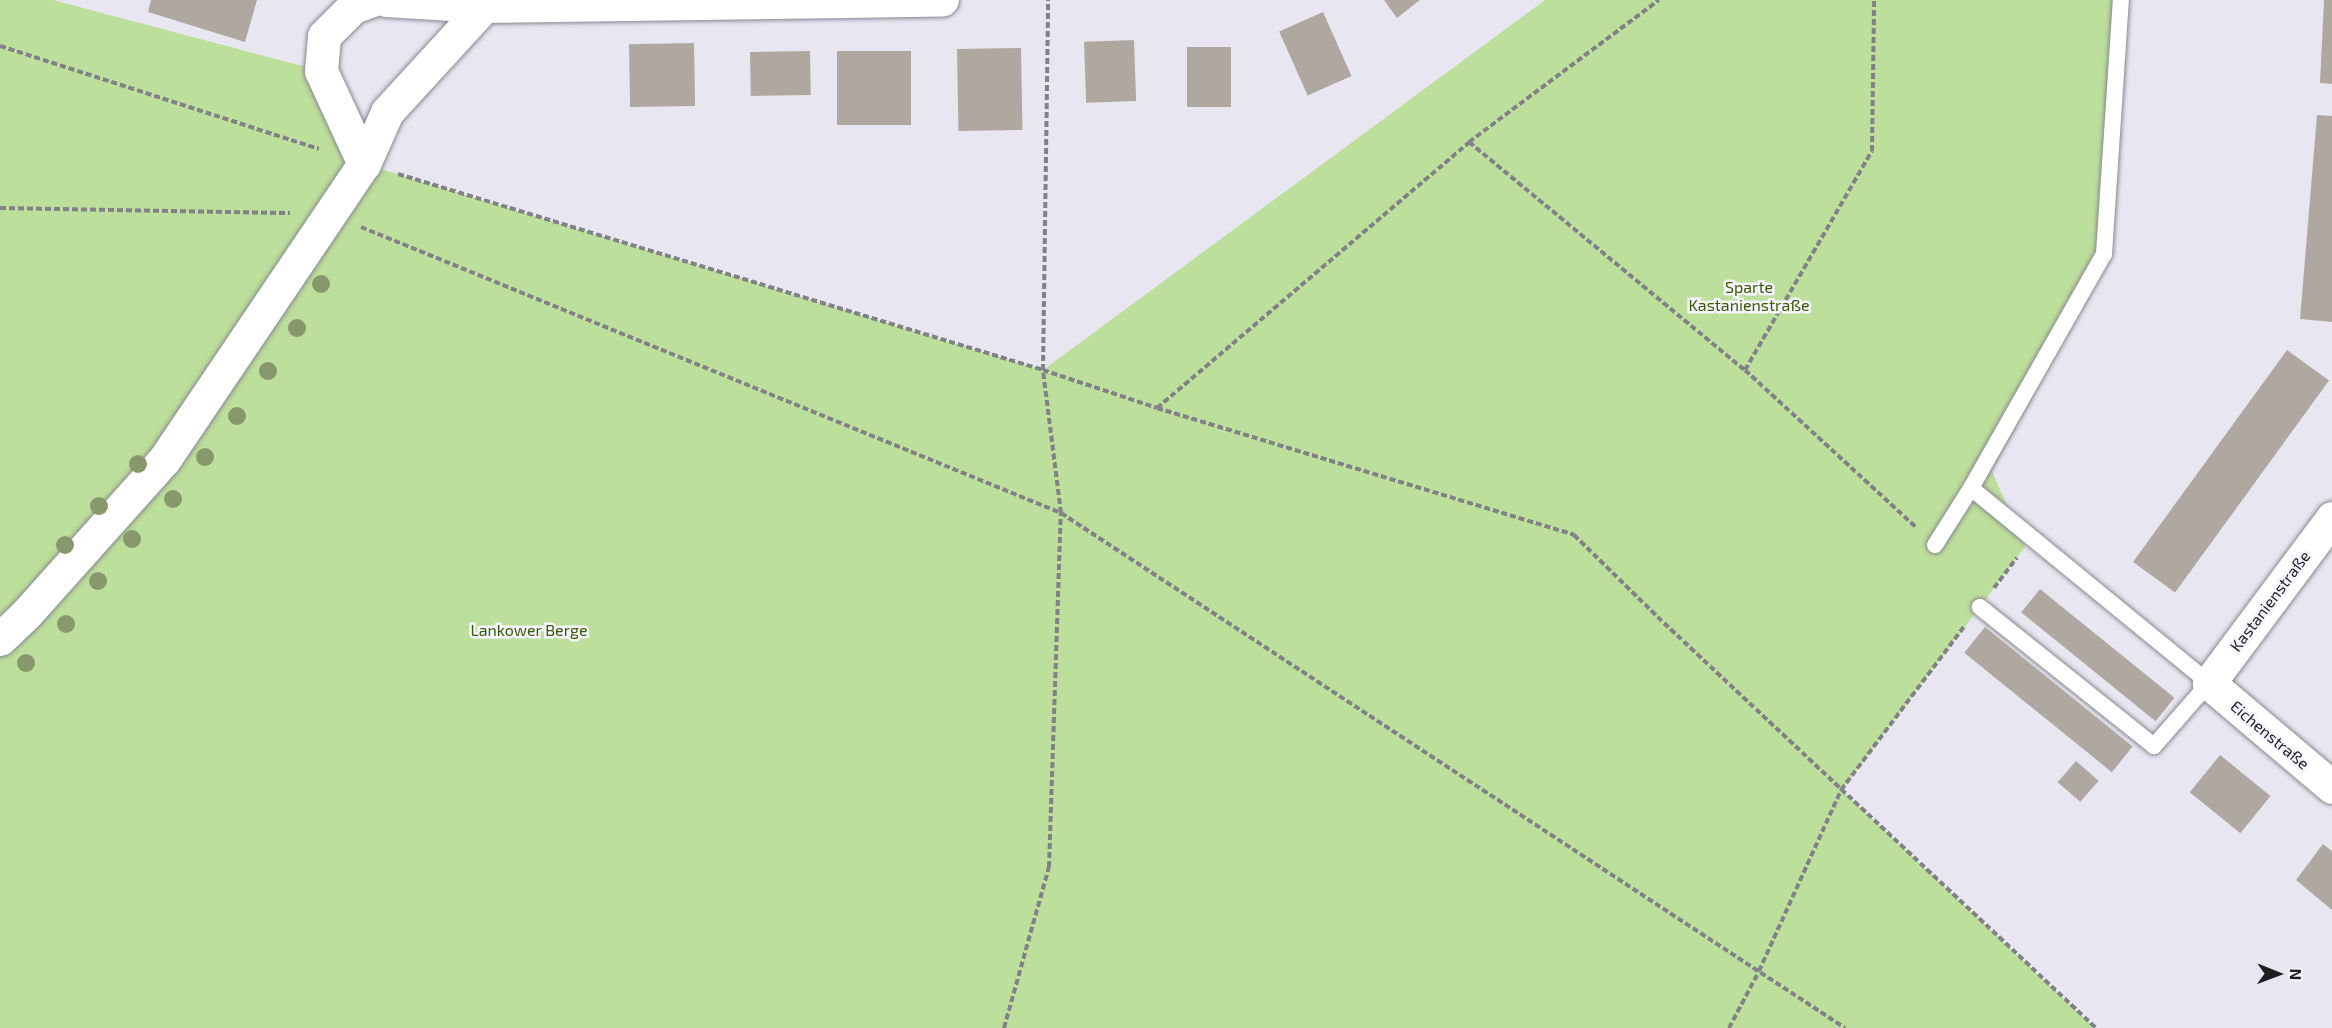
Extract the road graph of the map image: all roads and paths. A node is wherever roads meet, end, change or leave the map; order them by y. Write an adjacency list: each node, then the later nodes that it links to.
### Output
1 (372, 0): 12 (street)
2 (386, 0): 9 (street)
3 (942, 0): 8 (street)
4 (1048, 0): 15 (path)
5 (1659, 0): 11 (path)
6 (1874, 0): 16 (path)
7 (2121, 0): 18 (lane)
8 (692, 1): 9 (street)
9 (482, 3): 12 (street)
10 (0, 46): 12 (path)
11 (1469, 142): 16 (path); 17 (path)
12 (364, 164): 14 (street); 15 (path)
13 (0, 208): 14 (path)
14 (330, 214): 19 (path); 24 (street)
15 (1043, 370): 17 (path); 19 (path)
16 (1745, 370): 22 (path)
17 (1157, 408): 27 (path)
18 (1971, 488): 21 (lane); 22 (lane)
19 (1061, 513): 28 (path); 29 (path)
20 (2332, 518): 25 (street, Kastanienstraße)
21 (2032, 537): 23 (path); 25 (lane)
22 (1935, 545)
23 (1980, 607): 25 (lane); 27 (path)
24 (0, 639)
25 (2209, 683): 26 (street, Eichenstraße)
26 (2332, 787)
27 (1841, 790): 28 (path); 32 (path)
28 (1759, 971): 30 (path); 31 (path)
29 (1004, 1028)
30 (1729, 1028)
31 (1845, 1028)
32 (2096, 1028)

